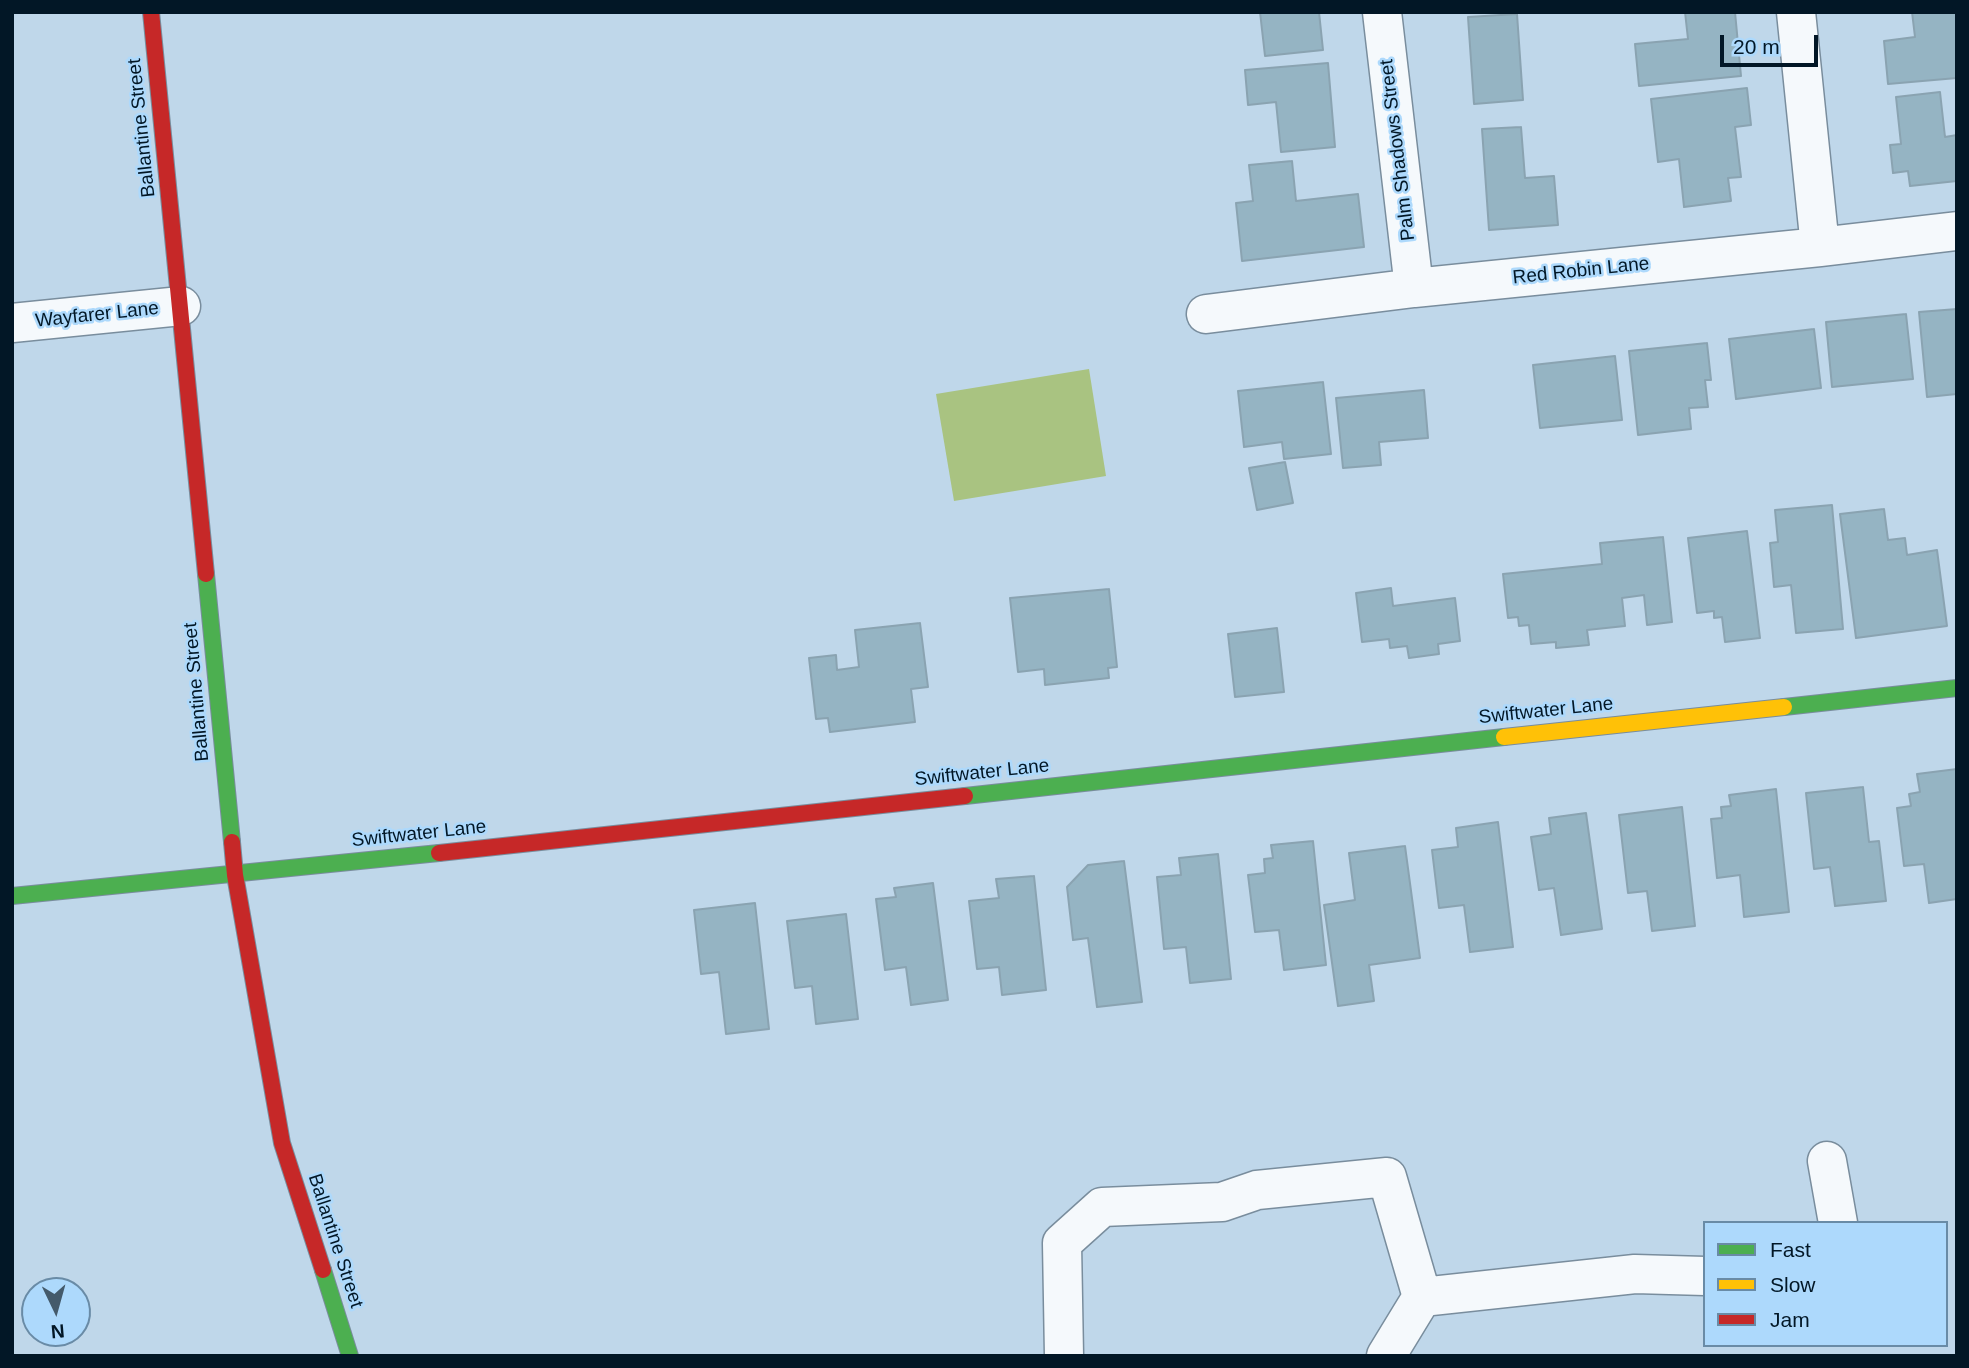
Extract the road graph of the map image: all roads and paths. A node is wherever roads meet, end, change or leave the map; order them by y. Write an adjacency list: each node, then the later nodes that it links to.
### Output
1 (151, 12): 7 (street, Ballantine Street)
2 (1382, 12): 6 (street, Palm Shadows Street)
3 (1796, 12): 5 (street)
4 (1957, 231): 5 (street, Red Robin Lane)
5 (1820, 247): 6 (street, Red Robin Lane)
6 (1414, 288): 8 (street, Red Robin Lane)
7 (181, 306): 9 (street, Wayfarer Lane); 11 (street, Ballantine Street)
8 (1206, 314)
9 (12, 323)
10 (1957, 688): 11 (street, Swiftwater Lane)
11 (235, 875): 12 (street, Swiftwater Lane); 17 (street, Ballantine Street)
12 (12, 896)
13 (1827, 1161): 14 (street)
14 (1838, 1221)
15 (1703, 1276): 16 (street)
16 (1422, 1297): 18 (street); 19 (street)
17 (350, 1356)
18 (1064, 1356)
19 (1386, 1356)

